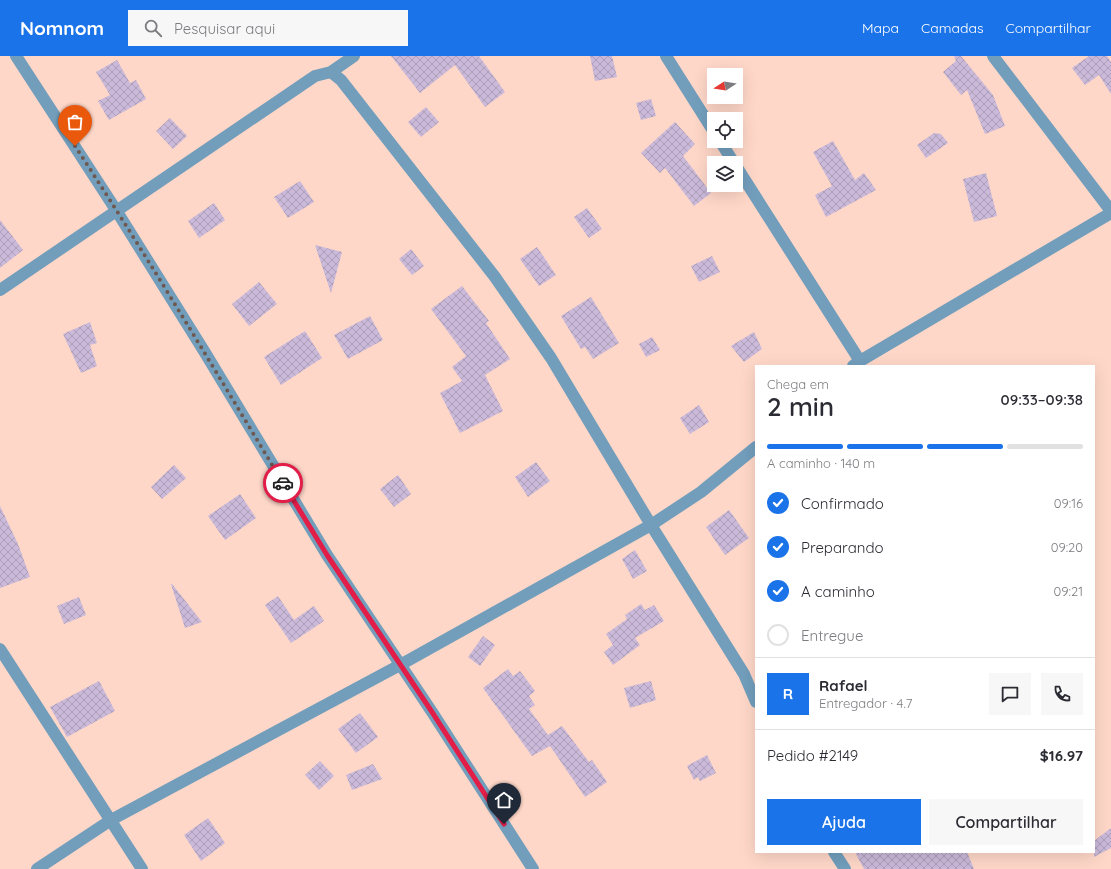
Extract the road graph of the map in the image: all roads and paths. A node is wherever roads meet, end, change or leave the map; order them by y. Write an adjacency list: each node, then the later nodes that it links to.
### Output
1 (16, 56): 8 (street)
2 (354, 56): 5 (street)
3 (666, 56): 6 (street)
4 (993, 56): 9 (street)
5 (331, 72): 8 (street); 13 (street)
6 (707, 121)
7 (743, 177): 11 (street)
8 (116, 210): 10 (street); 15 (street)
9 (1111, 212): 11 (street)
10 (0, 290)
11 (857, 363)
12 (755, 448): 13 (street)
13 (651, 525): 15 (street); 16 (street)
14 (0, 649): 17 (street)
15 (400, 665): 17 (street); 21 (street)
16 (755, 700)
17 (110, 820): 19 (street); 20 (street)
18 (835, 853): 22 (street)
19 (37, 869)
20 (142, 869)
21 (533, 869)
22 (845, 869)

